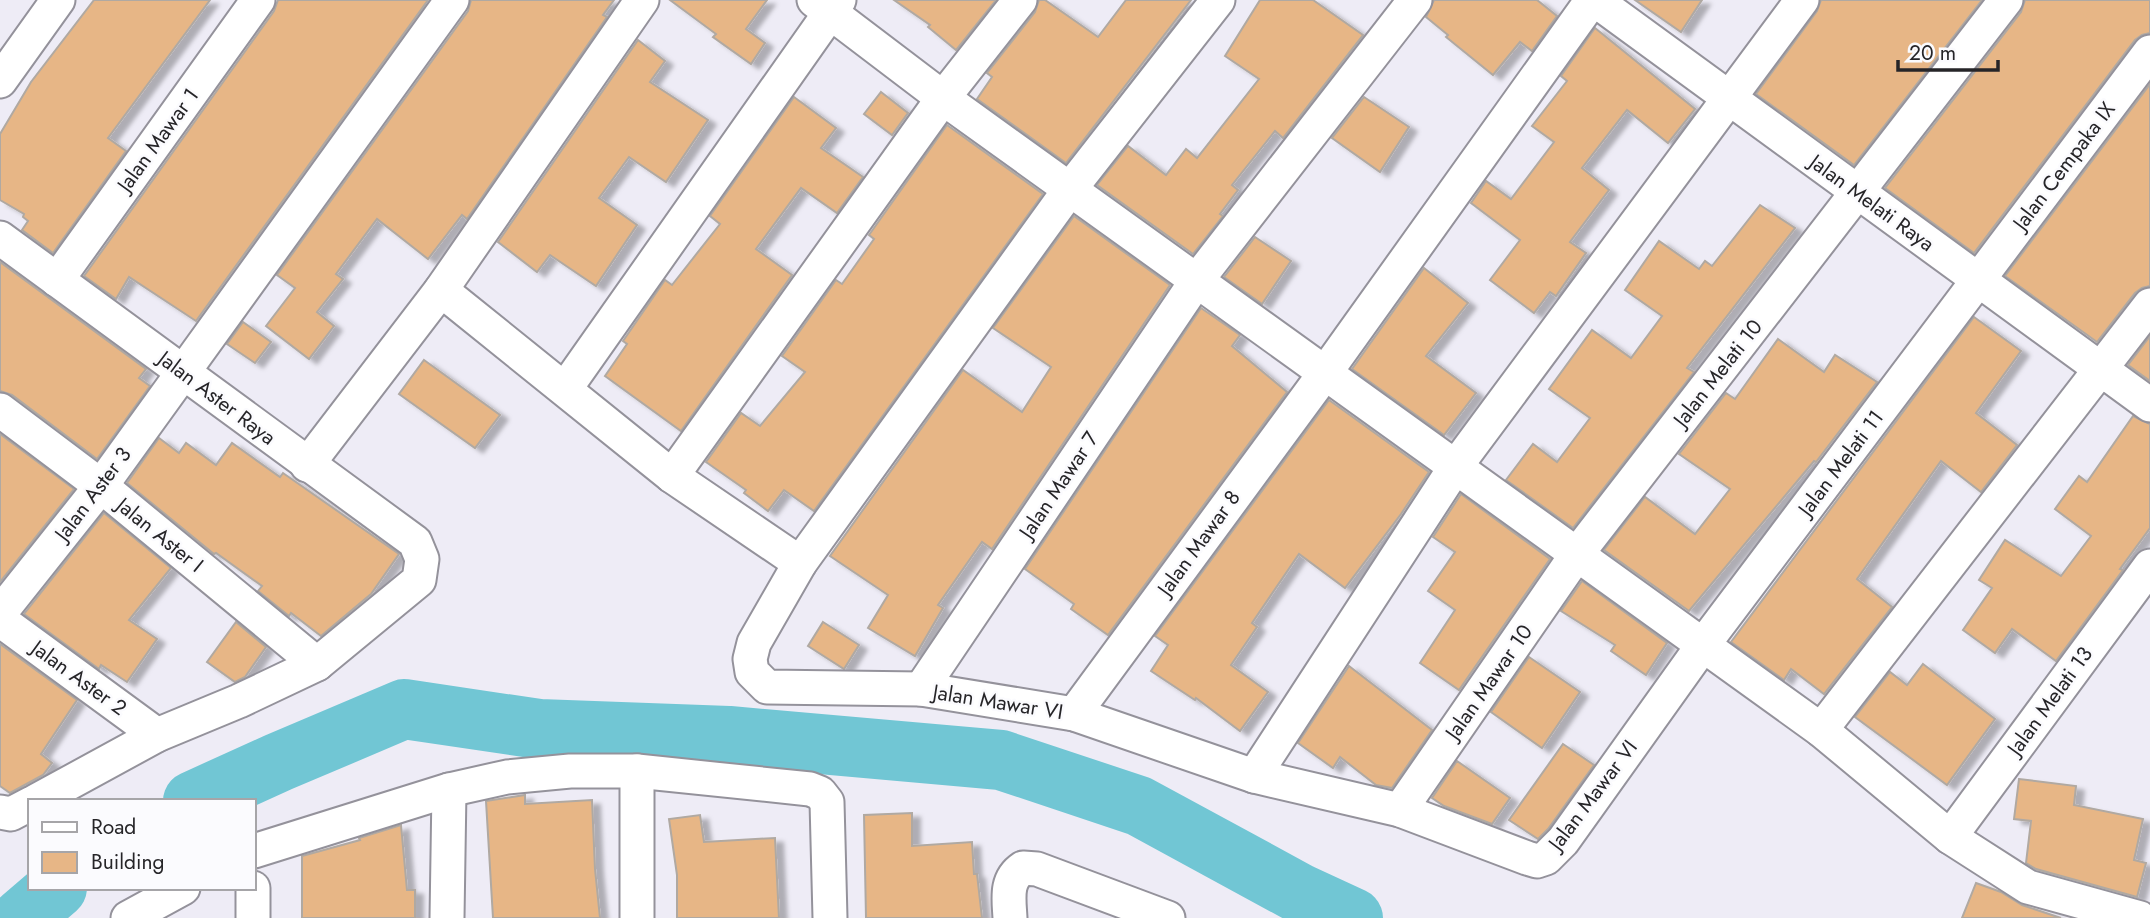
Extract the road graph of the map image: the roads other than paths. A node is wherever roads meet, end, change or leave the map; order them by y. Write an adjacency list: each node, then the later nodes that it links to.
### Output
1 (58, 0): 13 (street)
2 (258, 0): 19 (street, Jalan Mawar 1)
3 (452, 0): 25 (street, Jalan Aster 3)
4 (642, 0): 22 (street)
5 (1020, 0): 14 (street)
6 (1218, 0): 16 (street, Jalan Mawar VI)
7 (1415, 0): 20 (street, Jalan Mawar 7)
8 (1593, 0): 15 (street, Jalan Melati Raya); 26 (street, Jalan Mawar 8)
9 (1802, 0): 15 (street)
10 (2006, 0): 17 (street, Jalan Melati 10)
11 (828, 4): 14 (street); 27 (street)
12 (2150, 52): 21 (street, Jalan Cempaka IX)
13 (0, 81)
14 (943, 97): 16 (street); 32 (street)
15 (1728, 97): 17 (street, Jalan Melati Raya); 31 (street)
16 (1070, 189): 20 (street); 35 (street, Jalan Mawar VI)
17 (1858, 192): 21 (street, Jalan Melati Raya); 34 (street, Jalan Melati 10)
18 (0, 238): 19 (street, Jalan Aster Raya)
19 (57, 280): 25 (street, Jalan Aster Raya)
20 (1197, 280): 26 (street); 41 (street, Jalan Mawar 7)
21 (1978, 280): 24 (street, Jalan Melati Raya); 39 (street, Jalan Melati 11)
22 (441, 290): 27 (street); 30 (street)
23 (2150, 305): 24 (street)
24 (2101, 370): 28 (street, Jalan Melati Raya); 43 (street)
25 (183, 373): 30 (street, Jalan Aster Raya); 33 (street, Jalan Aster 3)
26 (1325, 373): 31 (street); 42 (street, Jalan Mawar 8)
27 (565, 389): 32 (street)
28 (2150, 405)
29 (0, 410): 33 (street, Jalan Aster I)
30 (307, 465): 40 (street, Jalan Aster Raya)
31 (1456, 466): 34 (street); 46 (street)
32 (672, 476): 35 (street)
33 (101, 486): 37 (street, Jalan Aster 3); 40 (street, Jalan Aster I)
34 (1577, 554): 39 (street); 50 (street, Jalan Mawar 10)
35 (800, 563): 41 (street, Jalan Mawar VI)
36 (2150, 566): 52 (street, Jalan Melati 13)
37 (0, 614)
38 (0, 620): 44 (street, Jalan Aster 2)
39 (1703, 645): 43 (street); 50 (street, Jalan Mawar VI)
40 (317, 664): 44 (street)
41 (921, 689): 42 (street, Jalan Mawar VI)
42 (1074, 714): 46 (street, Jalan Mawar VI)
43 (1821, 730): 52 (street)
44 (157, 735): 48 (street)
45 (636, 771): 47 (street); 59 (street); 60 (street)
46 (1254, 776): 50 (street, Jalan Mawar VI)
47 (449, 790): 53 (street); 58 (street)
48 (40, 799)
49 (28, 805): 51 (street)
50 (1400, 810)
51 (0, 813)
52 (1950, 837): 63 (street)
53 (256, 850)
54 (179, 890): 56 (street)
55 (253, 890): 57 (street)
56 (128, 918)
57 (253, 918)
58 (447, 918)
59 (637, 918)
60 (830, 918)
61 (1010, 918): 62 (street)
62 (1168, 918)
63 (2140, 918)

